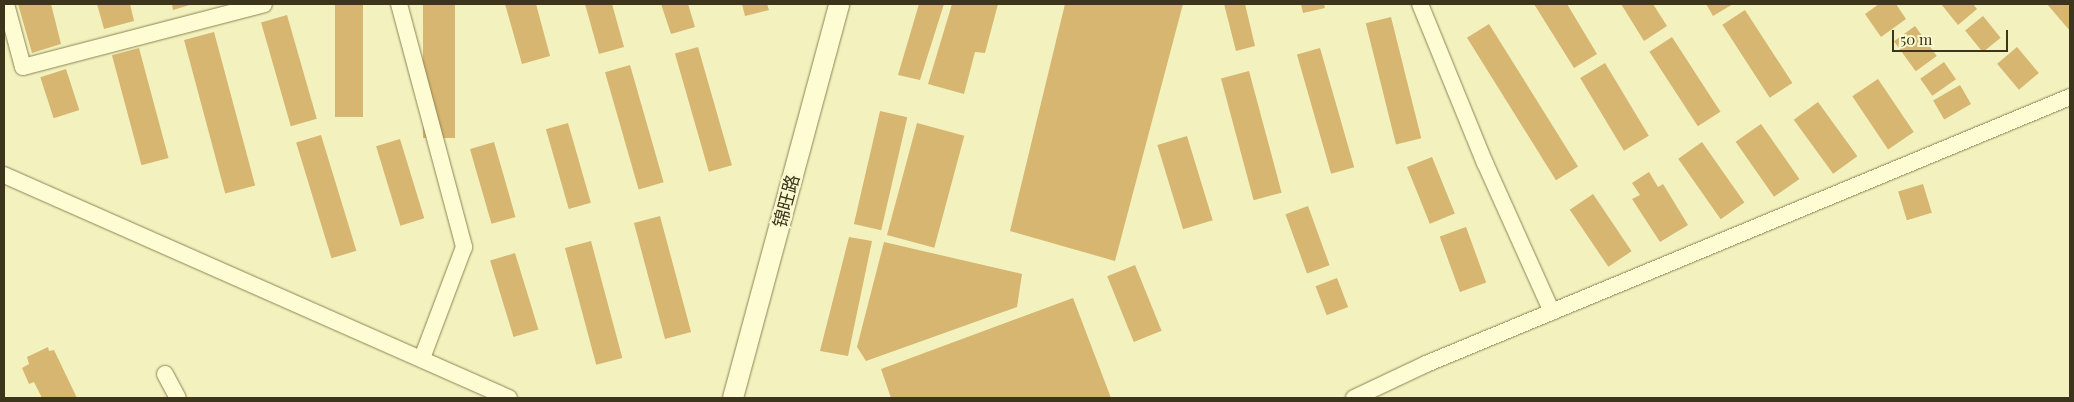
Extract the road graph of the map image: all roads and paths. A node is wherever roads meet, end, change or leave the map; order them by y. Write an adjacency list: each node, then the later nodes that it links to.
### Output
1 (6, 4): 2 (street)
2 (264, 4)
3 (399, 4): 9 (street)
4 (839, 4): 13 (street, 锦旺路)
5 (1420, 4): 8 (street)
6 (2070, 97): 8 (street)
7 (4, 175): 9 (street)
8 (1552, 312): 14 (street)
9 (422, 358): 12 (street)
10 (165, 374): 11 (street)
11 (178, 398)
12 (509, 398)
13 (732, 398)
14 (1354, 398)

